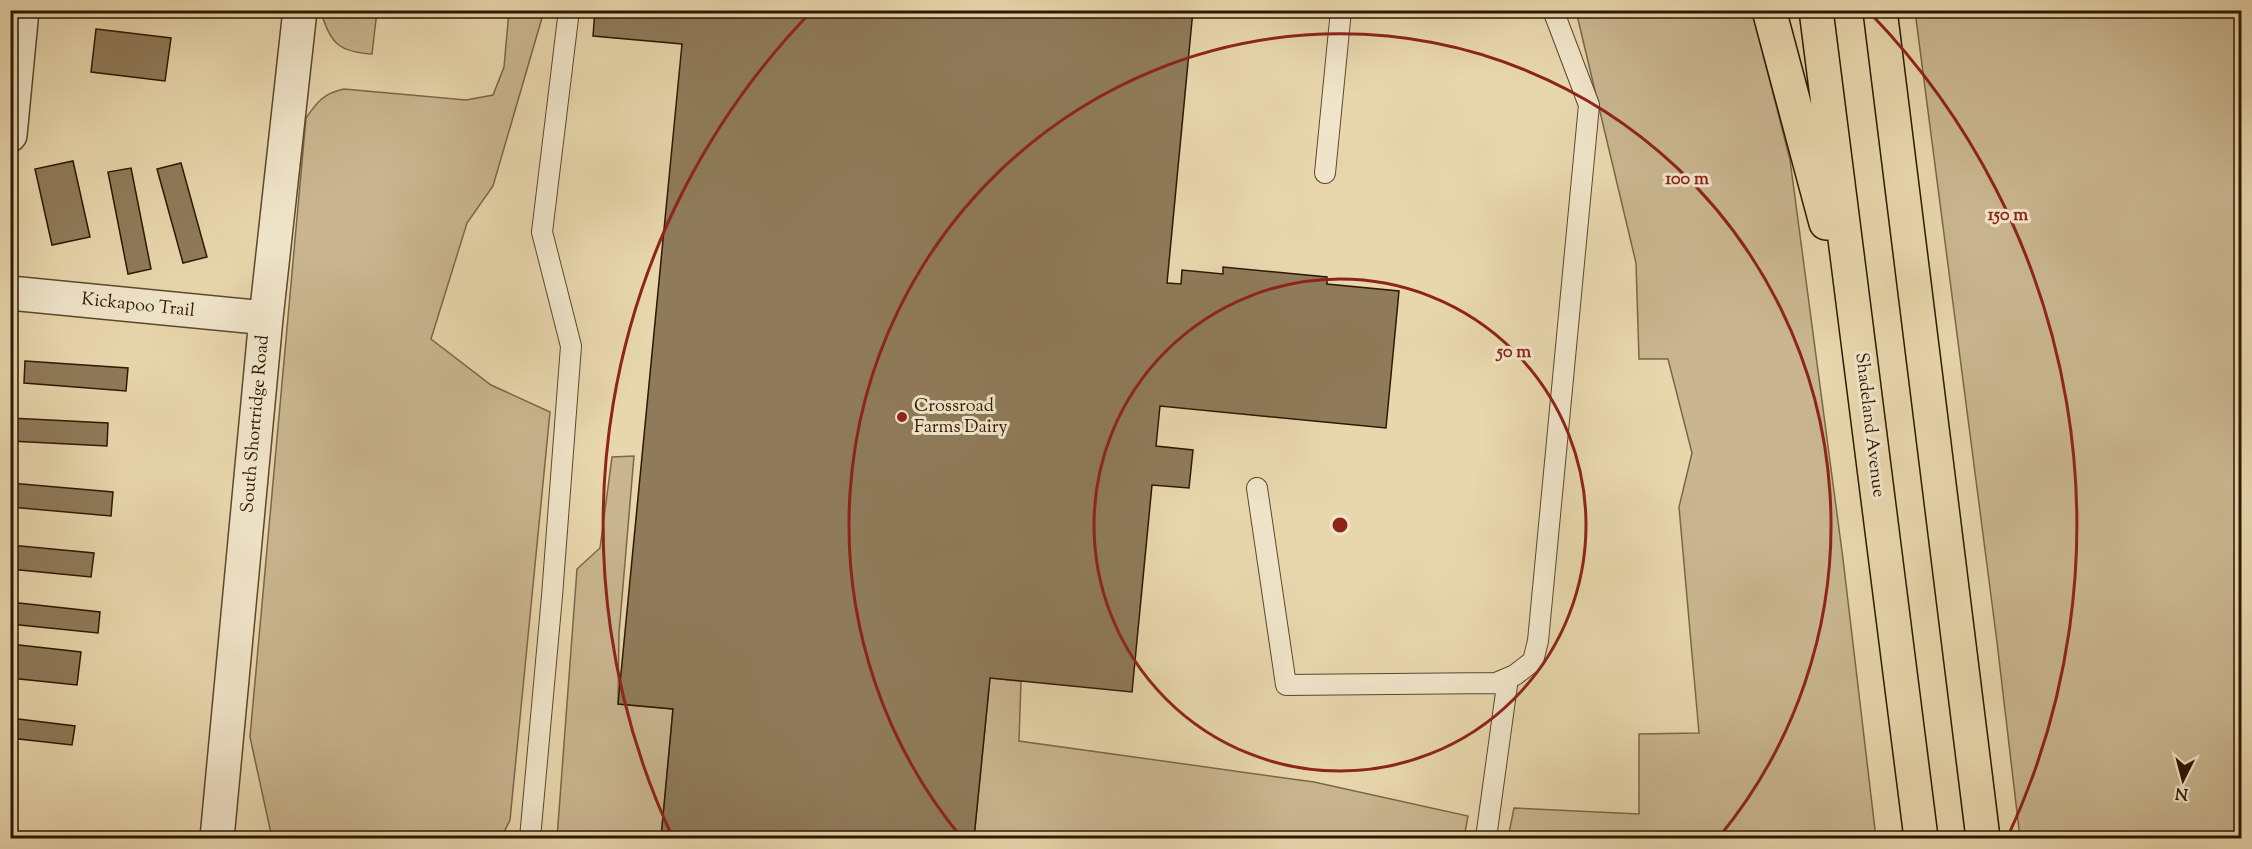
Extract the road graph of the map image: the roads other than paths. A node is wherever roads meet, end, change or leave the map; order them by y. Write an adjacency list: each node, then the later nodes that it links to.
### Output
1 (22, 10): 9 (street)
2 (300, 10): 12 (street, South Shortridge Road)
3 (569, 10): 17 (lane)
4 (1341, 10): 10 (lane)
5 (1553, 10): 15 (lane)
6 (1769, 10): 13 (highway)
7 (1816, 10): 13 (highway, Shadeland Avenue)
8 (1880, 10): 20 (highway)
9 (10, 135)
10 (1325, 174)
11 (10, 293): 12 (street, Kickapoo Trail)
12 (267, 318): 16 (street, South Shortridge Road)
13 (1857, 334): 19 (highway, Shadeland Avenue)
14 (1257, 488): 15 (lane)
15 (1508, 678): 18 (lane)
16 (217, 838)
17 (530, 838)
18 (1486, 838)
19 (1921, 838)
20 (1983, 838)

